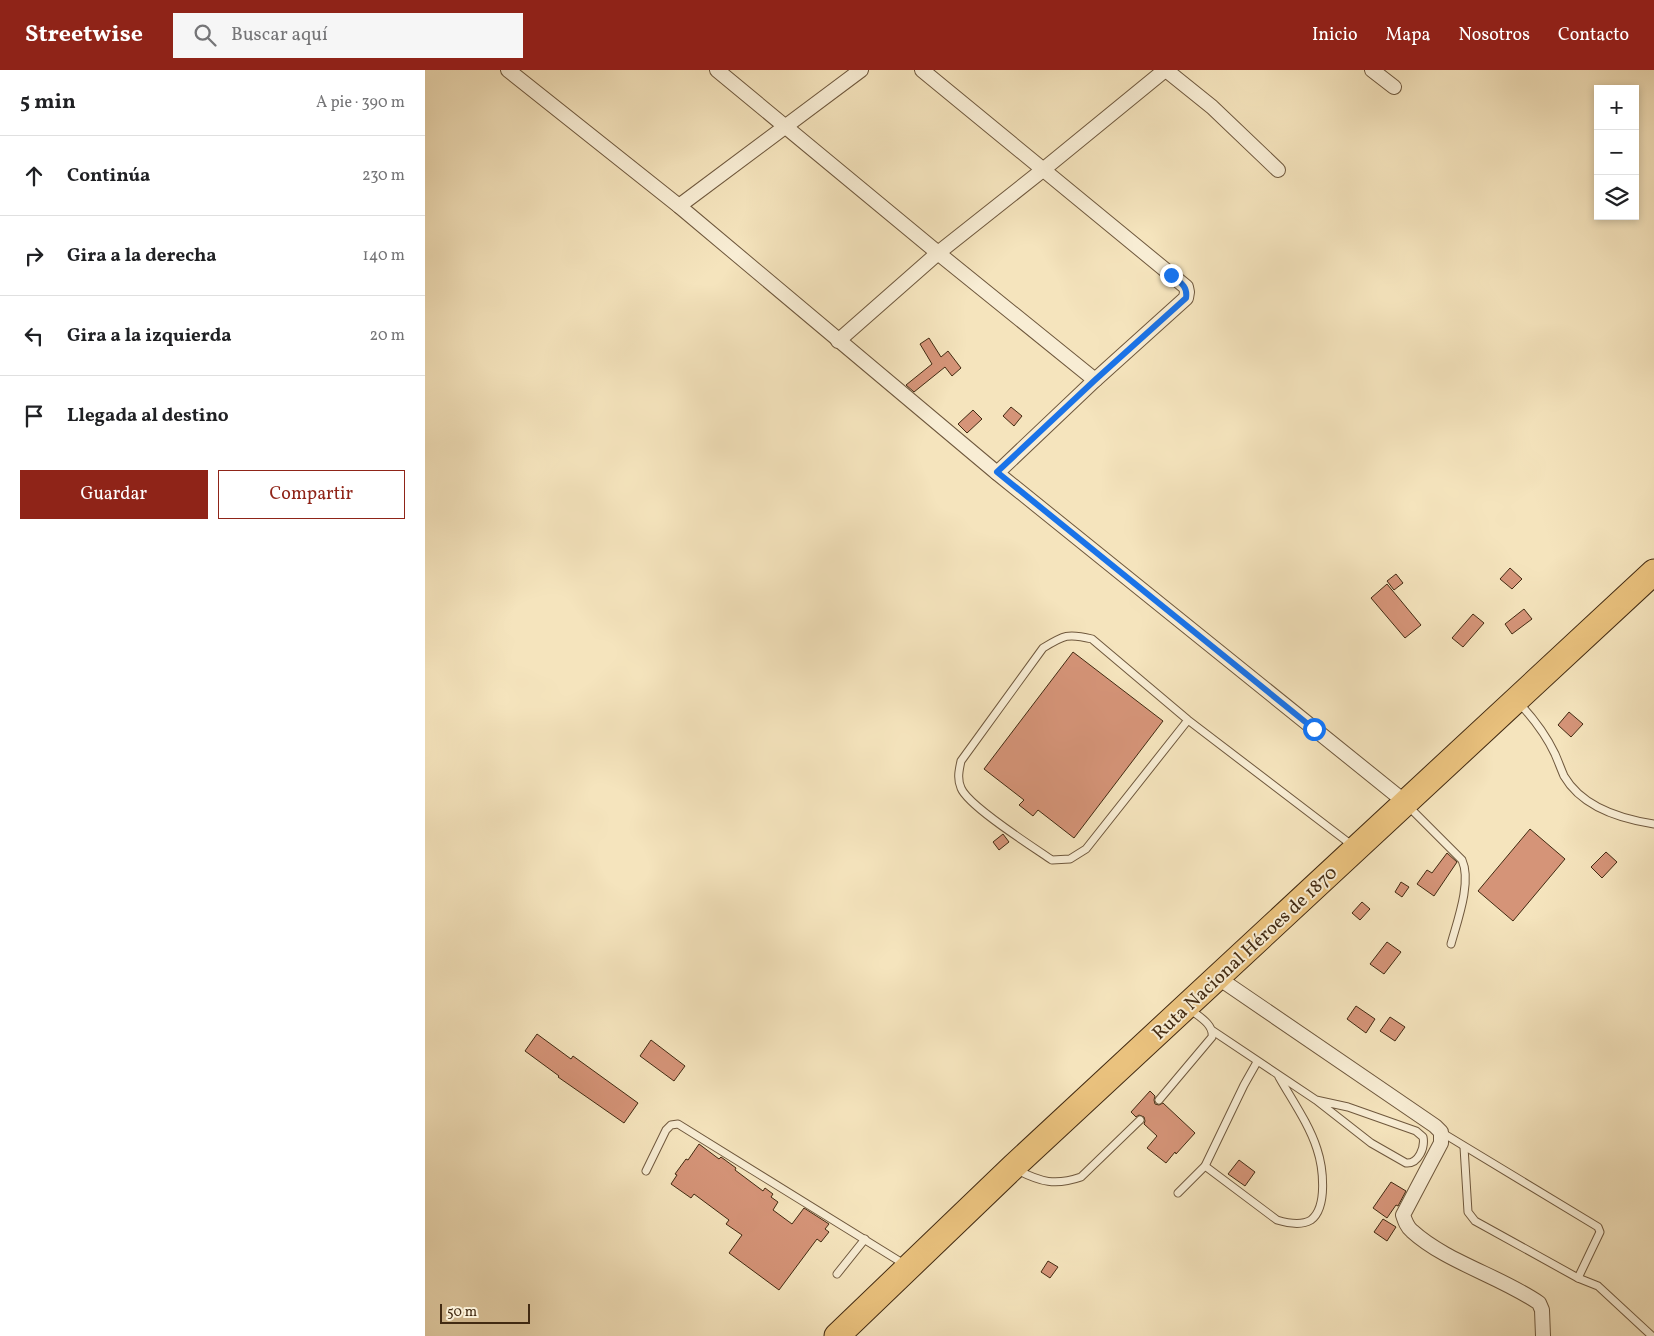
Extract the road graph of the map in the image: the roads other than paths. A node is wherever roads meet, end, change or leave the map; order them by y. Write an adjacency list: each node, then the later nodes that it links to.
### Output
1 (508, 70): 11 (street)
2 (717, 70): 8 (street)
3 (861, 70): 8 (street)
4 (922, 70): 9 (street)
5 (1166, 70): 9 (street); 10 (street)
6 (1372, 70): 7 (street)
7 (1394, 87)
8 (785, 125): 11 (street); 12 (street)
9 (1044, 169): 12 (street); 14 (street)
10 (1278, 170)
11 (679, 206): 13 (street)
12 (938, 253): 13 (street); 14 (street)
13 (838, 341): 15 (street)
14 (1095, 380): 15 (street)
15 (997, 472): 19 (street)
16 (1654, 572): 17 (highway, Ruta Nacional Héroes de 1870)
17 (1516, 699): 19 (highway, Ruta Nacional Héroes de 1870); 20 (lane)
18 (1188, 720): 18 (lane); 21 (lane)
19 (1405, 802): 21 (highway, Ruta Nacional Héroes de 1870); 22 (lane)
20 (1654, 824)
21 (1355, 848): 23 (highway, Ruta Nacional Héroes de 1870)
22 (1451, 944)
23 (1217, 977): 24 (highway, Ruta Nacional Héroes de 1870); 31 (street)
24 (1186, 1006): 25 (lane); 34 (highway, Ruta Nacional Héroes de 1870)
25 (1213, 1031): 26 (lane); 28 (lane)
26 (1257, 1062): 27 (lane); 33 (lane)
27 (1277, 1075): 29 (lane); 33 (lane)
28 (1159, 1100)
29 (1316, 1100): 29 (lane)
30 (1140, 1120): 34 (lane)
31 (1441, 1132): 32 (lane); 42 (street)
32 (1464, 1147): 40 (lane); 40 (lane)
33 (1205, 1166): 36 (lane)
34 (1013, 1167): 38 (highway, Ruta Nacional Héroes de 1870)
35 (647, 1171): 37 (lane)
36 (1178, 1193)
37 (865, 1239): 38 (lane); 39 (lane)
38 (909, 1267): 41 (highway, Ruta Nacional Héroes de 1870)
39 (837, 1274)
40 (1578, 1278): 43 (lane)
41 (837, 1336)
42 (1543, 1336)
43 (1652, 1336)

